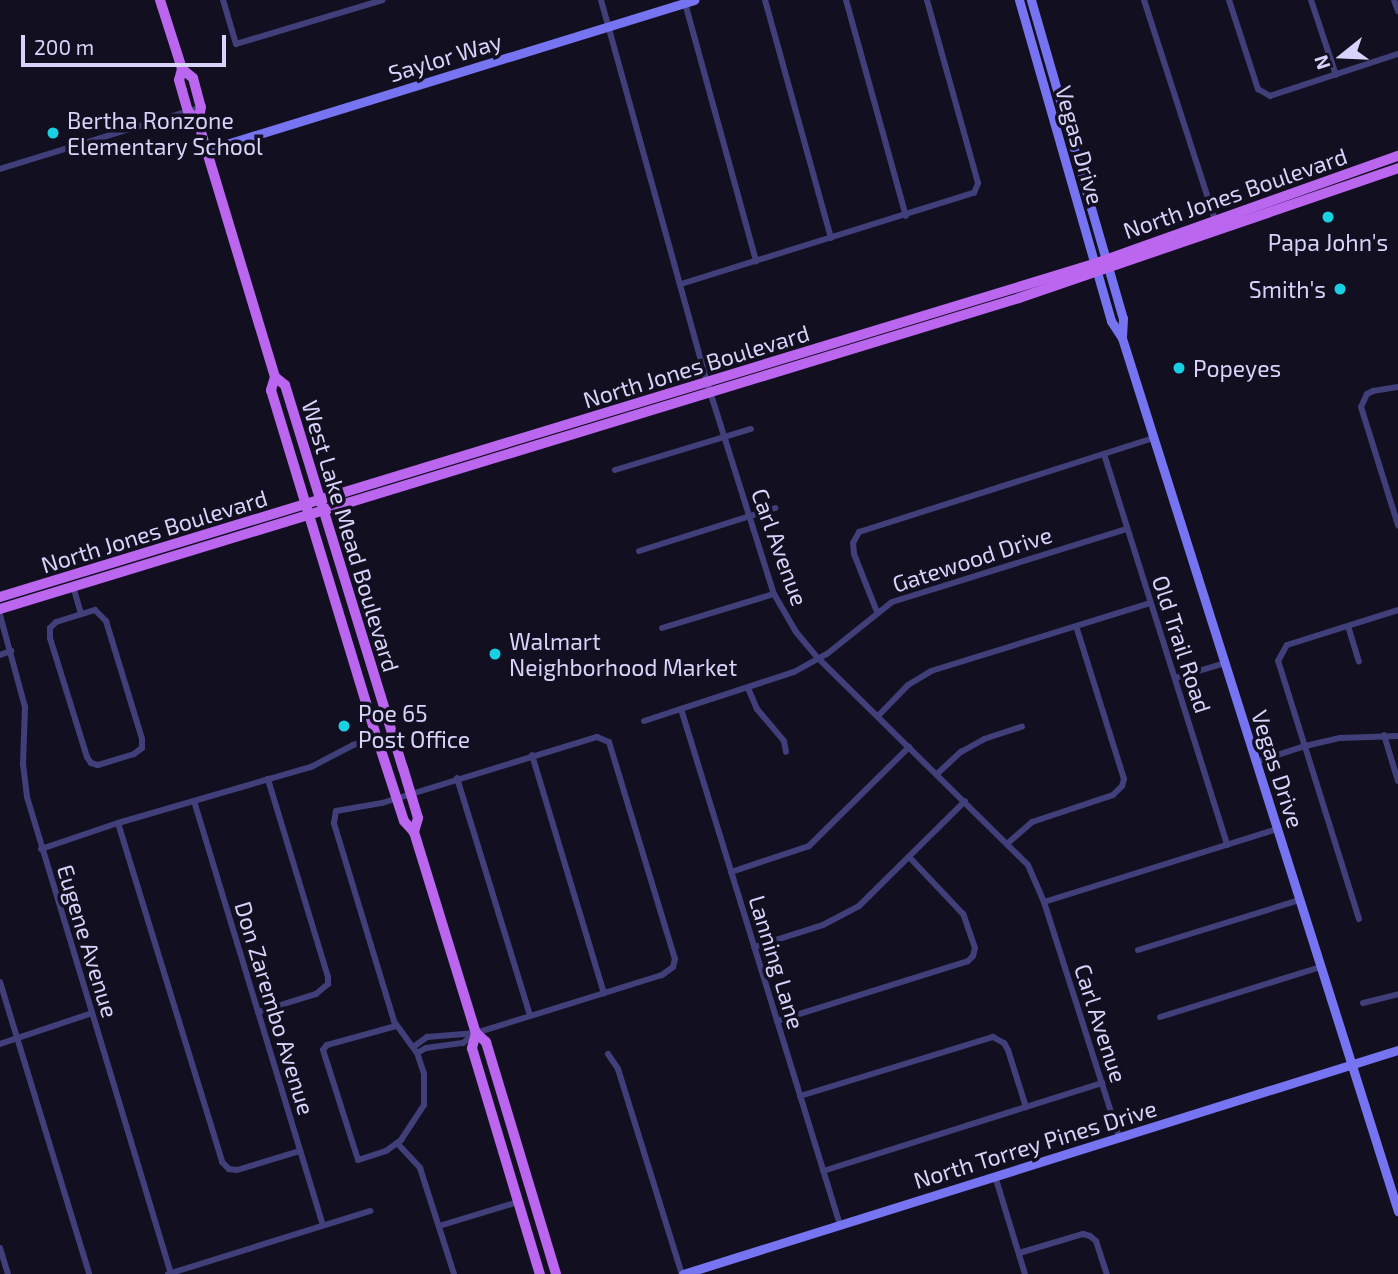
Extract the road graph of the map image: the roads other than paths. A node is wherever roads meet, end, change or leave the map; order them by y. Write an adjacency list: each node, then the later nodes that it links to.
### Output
1 (160, 0): 18 (main road, West Lake Mead Boulevard)
2 (223, 0): 3 (street)
3 (383, 0)
4 (601, 0): 16 (street, Carl Avenue)
5 (765, 0): 30 (street)
6 (846, 0): 28 (street)
7 (928, 0): 28 (street)
8 (1019, 0): 34 (main road, Vegas Drive)
9 (1031, 0): 32 (main road, Vegas Drive)
10 (1144, 0): 29 (street)
11 (1229, 0): 19 (street)
12 (1311, 0): 19 (street)
13 (1394, 0): 15 (street)
14 (690, 1): 16 (main road, Saylor Way); 33 (street)
15 (1398, 11)
16 (609, 26): 23 (main road, Saylor Way); 36 (street, Carl Avenue)
17 (1398, 54): 19 (street)
18 (182, 69): 20 (main road, West Lake Mead Boulevard); 21 (main road, West Lake Mead Boulevard)
19 (1336, 75)
20 (201, 107): 21 (street); 22 (main road, West Lake Mead Boulevard)
21 (188, 111): 22 (main road, West Lake Mead Boulevard); 26 (street)
22 (198, 122): 23 (main road, West Lake Mead Boulevard)
23 (207, 150): 40 (main road, West Lake Mead Boulevard)
24 (1398, 156): 27 (main road, North Jones Boulevard)
25 (1398, 168): 27 (main road, North Jones Boulevard)
26 (0, 169)
27 (1282, 203): 29 (main road, North Jones Boulevard); 31 (main road, North Jones Boulevard)
28 (906, 216): 30 (street)
29 (1215, 220): 31 (main road); 32 (main road, North Jones Boulevard)
30 (831, 238): 33 (street)
31 (1194, 240): 35 (main road, North Jones Boulevard)
32 (1105, 258): 34 (main road, North Jones Boulevard); 35 (main road, Vegas Drive)
33 (756, 261): 36 (street)
34 (1096, 269): 35 (main road, North Jones Boulevard); 37 (main road, North Jones Boulevard); 38 (main road, North Jones Boulevard); 39 (main road, Vegas Drive)
35 (1108, 270): 39 (main road, Vegas Drive)
36 (681, 284): 41 (street, Carl Avenue)
37 (900, 323): 38 (main road); 41 (main road, North Jones Boulevard)
38 (903, 334): 43 (main road, North Jones Boulevard)
39 (1122, 338): 47 (main road, Vegas Drive)
40 (275, 377): 53 (main road, West Lake Mead Boulevard); 55 (main road, West Lake Mead Boulevard)
41 (707, 382): 43 (street, Carl Avenue); 45 (main road, North Jones Boulevard)
42 (1398, 387): 57 (street)
43 (710, 393): 46 (street, Carl Avenue); 50 (main road, North Jones Boulevard)
44 (751, 429): 46 (street)
45 (552, 430): 48 (main road, North Jones Boulevard); 50 (main road)
46 (724, 437): 52 (street); 56 (street, Carl Avenue)
47 (1154, 439): 49 (street); 79 (main road, Vegas Drive)
48 (512, 442): 51 (main road); 53 (main road, North Jones Boulevard)
49 (1104, 454): 58 (street, Old Trail Road); 68 (street)
50 (506, 455): 51 (main road, North Jones Boulevard)
51 (471, 466): 53 (main road, North Jones Boulevard)
52 (615, 470)
53 (322, 505): 55 (main road, North Jones Boulevard); 80 (main road, West Lake Mead Boulevard)
54 (775, 508): 56 (street)
55 (308, 510): 60 (main road, North Jones Boulevard); 61 (main road, North Jones Boulevard); 71 (main road, West Lake Mead Boulevard)
56 (748, 516): 59 (street); 63 (street, Carl Avenue)
57 (1398, 524)
58 (1127, 529): 65 (street, Old Trail Road); 68 (street, Gatewood Drive)
59 (639, 551)
60 (120, 560): 61 (main road); 64 (main road, North Jones Boulevard)
61 (123, 571): 62 (main road, North Jones Boulevard)
62 (73, 586): 66 (main road, North Jones Boulevard); 69 (street)
63 (774, 594): 74 (street); 77 (street, Carl Avenue)
64 (0, 597)
65 (1151, 603): 72 (street); 82 (street, Old Trail Road)
66 (0, 609)
67 (1398, 610): 73 (street)
68 (877, 612): 77 (street, Gatewood Drive)
69 (81, 614): 69 (street)
70 (0, 615): 75 (street, Eugene Avenue)
71 (342, 620): 80 (main road); 81 (main road, West Lake Mead Boulevard)
72 (1076, 626): 86 (street); 109 (street)
73 (1348, 626): 78 (street); 92 (street)
74 (662, 628)
75 (11, 651): 76 (street); 111 (street, Eugene Avenue)
76 (0, 655)
77 (819, 659): 83 (street, Gatewood Drive); 86 (street, Carl Avenue)
78 (1359, 661)
79 (1225, 663): 82 (street); 96 (main road, Vegas Drive)
80 (371, 667): 84 (main road, West Lake Mead Boulevard)
81 (357, 672): 84 (main road); 91 (main road, West Lake Mead Boulevard)
82 (1175, 678): 110 (street, Old Trail Road)
83 (748, 688): 85 (street, Gatewood Drive); 94 (street)
84 (383, 706): 97 (main road, West Lake Mead Boulevard)
85 (681, 709): 87 (street, Gatewood Drive); 113 (street, Lanning Lane)
86 (878, 716): 93 (street, Carl Avenue)
87 (644, 721)
88 (1022, 727): 98 (street)
89 (1384, 735): 90 (street); 92 (street); 101 (street)
90 (1398, 736)
91 (377, 738): 97 (main road); 100 (street); 103 (main road, West Lake Mead Boulevard)
92 (1305, 746): 96 (street); 116 (street)
93 (909, 747): 98 (street, Carl Avenue); 113 (street)
94 (786, 752)
95 (532, 755): 99 (street); 121 (street); 121 (street)
96 (1256, 762): 107 (main road, Vegas Drive)
97 (403, 768): 102 (main road, West Lake Mead Boulevard)
98 (937, 774): 105 (street, Carl Avenue)
99 (457, 778): 102 (street); 126 (street)
100 (268, 779): 104 (street); 124 (street)
101 (1398, 781)
102 (410, 793): 103 (street); 108 (main road, West Lake Mead Boulevard)
103 (397, 798): 108 (main road, West Lake Mead Boulevard); 129 (street)
104 (194, 801): 106 (street); 124 (street, Don Zarembo Avenue)
105 (965, 801): 109 (street, Carl Avenue); 112 (street)
106 (118, 823): 111 (street); 144 (street)
107 (1278, 830): 110 (street); 114 (main road, Vegas Drive)
108 (414, 832): 130 (main road, West Lake Mead Boulevard)
109 (1008, 843): 115 (street, Carl Avenue)
110 (1227, 845): 115 (street)
111 (41, 849): 125 (street, Eugene Avenue)
112 (910, 859): 117 (street); 128 (street)
113 (731, 872): 117 (street, Lanning Lane)
114 (1300, 900): 118 (street); 119 (main road, Vegas Drive)
115 (1044, 902): 137 (street, Carl Avenue)
116 (1359, 919)
117 (754, 947): 128 (street, Lanning Lane)
118 (1138, 950)
119 (1321, 967): 127 (street); 136 (main road, Vegas Drive)
120 (0, 982): 131 (street)
121 (604, 993): 126 (street)
122 (1398, 994): 123 (street)
123 (1363, 1003)
124 (258, 1012): 144 (street, Don Zarembo Avenue)
125 (92, 1013): 131 (street); 155 (street, Eugene Avenue)
126 (530, 1016): 130 (street)
127 (1160, 1017)
128 (777, 1021): 138 (street, Lanning Lane)
129 (396, 1026): 133 (street); 143 (street)
130 (476, 1033): 133 (street); 140 (main road, West Lake Mead Boulevard); 141 (main road, West Lake Mead Boulevard)
131 (18, 1038): 132 (street); 157 (street)
132 (0, 1044)
133 (415, 1050): 143 (street)
134 (1398, 1050): 136 (main road, North Torrey Pines Drive)
135 (608, 1054): 161 (street)
136 (1352, 1065): 142 (main road, North Torrey Pines Drive); 148 (main road, Vegas Drive)
137 (1102, 1083): 139 (street); 142 (street, Carl Avenue)
138 (800, 1096): 139 (street); 145 (street, Lanning Lane)
139 (1026, 1107): 145 (street)
140 (513, 1132): 141 (main road); 160 (main road, West Lake Mead Boulevard)
141 (498, 1136): 147 (main road, West Lake Mead Boulevard)
142 (1119, 1137): 146 (main road, North Torrey Pines Drive)
143 (397, 1143): 152 (street)
144 (300, 1151): 150 (street, Don Zarembo Avenue)
145 (823, 1171): 151 (street, Lanning Lane)
146 (995, 1176): 151 (main road, North Torrey Pines Drive); 154 (street)
147 (518, 1202): 152 (street); 159 (main road, West Lake Mead Boulevard)
148 (1398, 1211)
149 (370, 1212): 150 (street)
150 (323, 1225): 155 (street)
151 (840, 1225): 161 (main road, North Torrey Pines Drive)
152 (439, 1226): 158 (street)
153 (0, 1248): 156 (street)
154 (1019, 1253): 162 (street); 163 (street)
155 (169, 1273)
156 (8, 1274)
157 (89, 1274)
158 (454, 1274)
159 (540, 1274)
160 (556, 1274)
161 (682, 1274)
162 (1025, 1274)
163 (1107, 1274)

